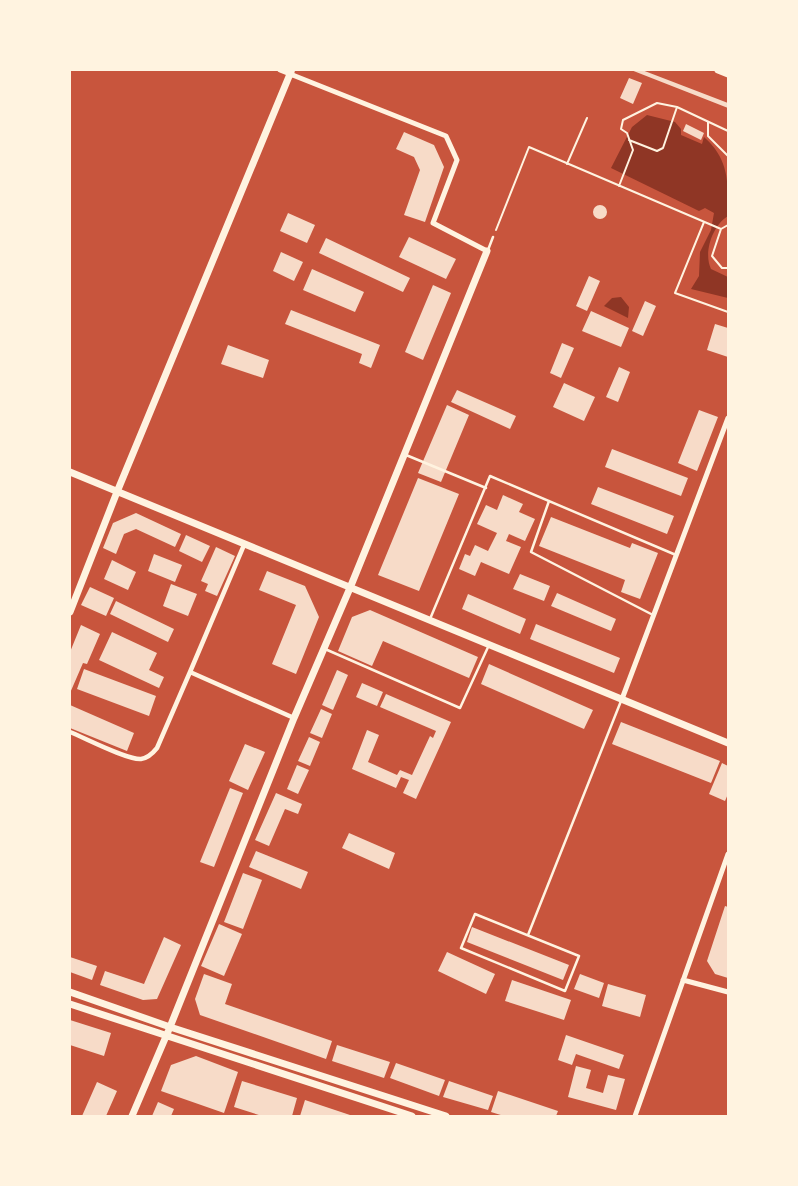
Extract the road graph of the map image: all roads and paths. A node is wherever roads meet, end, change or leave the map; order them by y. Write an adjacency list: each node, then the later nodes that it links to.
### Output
1 (280, 70): 3 (street)
2 (718, 70): 4 (street)
3 (291, 72): 17 (street); 24 (street)
4 (728, 74)
5 (677, 107): 7 (path); 9 (path); 9 (path)
6 (587, 118): 11 (path)
7 (708, 121): 8 (path); 10 (path)
8 (728, 131)
9 (630, 140): 12 (path)
10 (728, 156)
11 (567, 164): 12 (path); 16 (path)
12 (619, 186): 13 (path)
13 (704, 222): 15 (path); 19 (path)
14 (728, 225): 15 (path)
15 (721, 229): 18 (path)
16 (493, 237): 17 (lane)
17 (488, 251): 21 (street)
18 (728, 268)
19 (728, 312)
20 (728, 418): 27 (street)
21 (405, 454): 23 (lane); 28 (street)
22 (70, 472): 24 (street)
23 (486, 488): 25 (lane); 31 (lane)
24 (117, 492): 26 (street); 29 (street)
25 (549, 501): 27 (lane); 30 (lane)
26 (244, 545): 28 (street); 34 (street)
27 (676, 555): 30 (street)
28 (350, 588): 31 (street); 33 (street)
29 (70, 612)
30 (654, 615): 35 (street)
31 (430, 620): 32 (street)
32 (489, 645): 33 (lane); 35 (street)
33 (324, 648): 36 (street)
34 (190, 672): 36 (street); 37 (street)
35 (622, 699): 38 (street); 40 (lane)
36 (294, 718): 45 (street)
37 (70, 732)
38 (728, 743)
39 (728, 854): 41 (street)
40 (528, 936): 40 (lane)
41 (683, 980): 43 (street); 50 (street)
42 (70, 992): 45 (street)
43 (728, 992)
44 (70, 1004): 46 (street)
45 (170, 1027): 46 (street); 49 (street)
46 (166, 1037): 47 (street); 48 (street)
47 (132, 1116)
48 (412, 1116)
49 (446, 1116)
50 (635, 1116)

